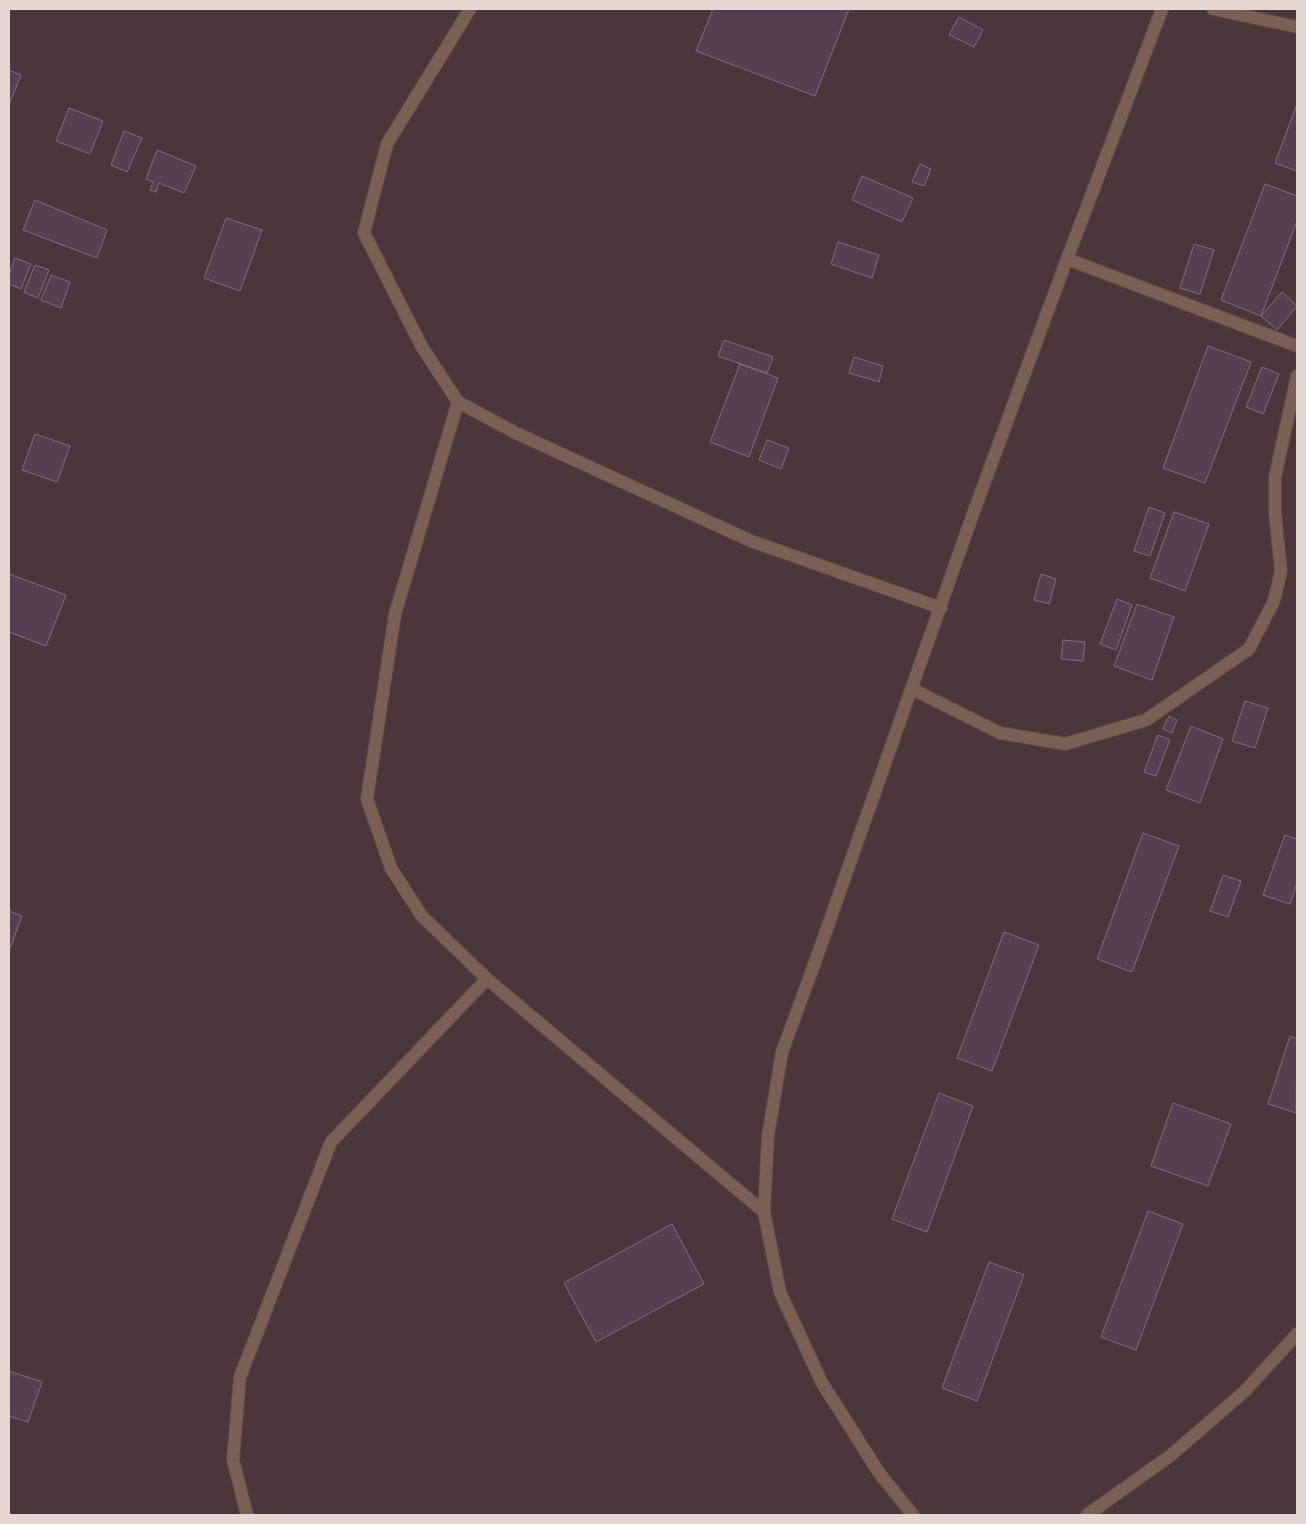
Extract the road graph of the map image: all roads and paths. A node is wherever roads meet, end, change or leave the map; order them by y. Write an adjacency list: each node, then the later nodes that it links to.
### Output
1 (470, 9): 8 (street)
2 (1162, 9): 5 (street)
3 (1213, 9): 4 (street)
4 (1297, 27)
5 (1067, 259): 6 (street); 9 (street)
6 (1297, 346)
7 (1297, 376): 10 (street)
8 (458, 402): 9 (street); 11 (street)
9 (940, 608): 10 (street)
10 (912, 689): 12 (street)
11 (487, 979): 12 (street); 14 (street)
12 (764, 1212): 15 (street)
13 (1297, 1334): 16 (street)
14 (247, 1515)
15 (913, 1515)
16 (1088, 1515)

